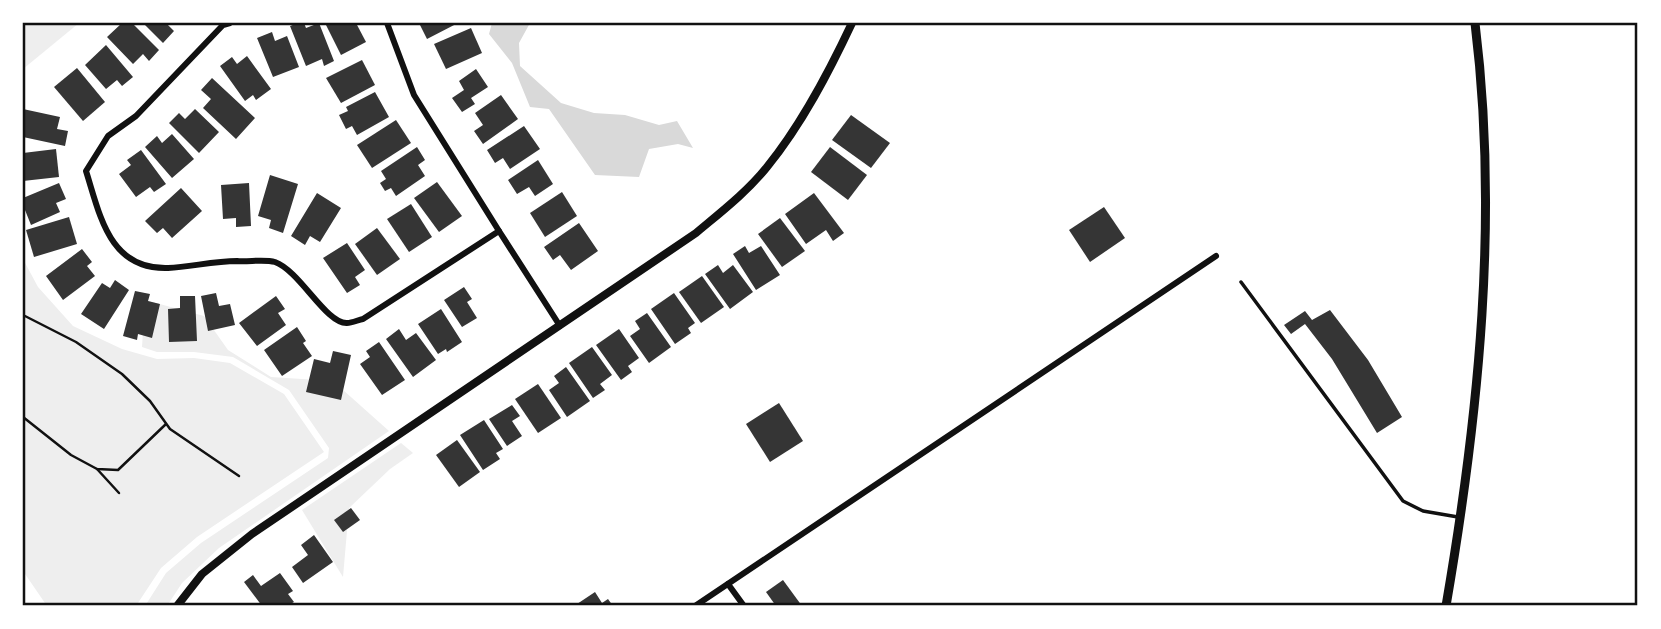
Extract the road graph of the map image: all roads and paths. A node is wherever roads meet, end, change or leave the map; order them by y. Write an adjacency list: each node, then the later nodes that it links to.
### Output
1 (230, 23): 5 (street)
2 (387, 23): 5 (street)
3 (852, 23): 9 (street)
4 (1475, 23): 15 (main road)
5 (499, 231): 9 (street)
6 (1216, 256): 16 (street)
7 (1241, 282): 15 (lane)
8 (23, 315): 11 (path)
9 (559, 326): 17 (street)
10 (23, 416): 12 (path)
11 (166, 424): 12 (path); 13 (path)
12 (97, 469): 14 (path)
13 (239, 476)
14 (118, 493)
15 (1460, 517): 20 (main road)
16 (728, 584): 18 (street); 19 (street)
17 (177, 606)
18 (695, 606)
19 (744, 606)
20 (1446, 606)

